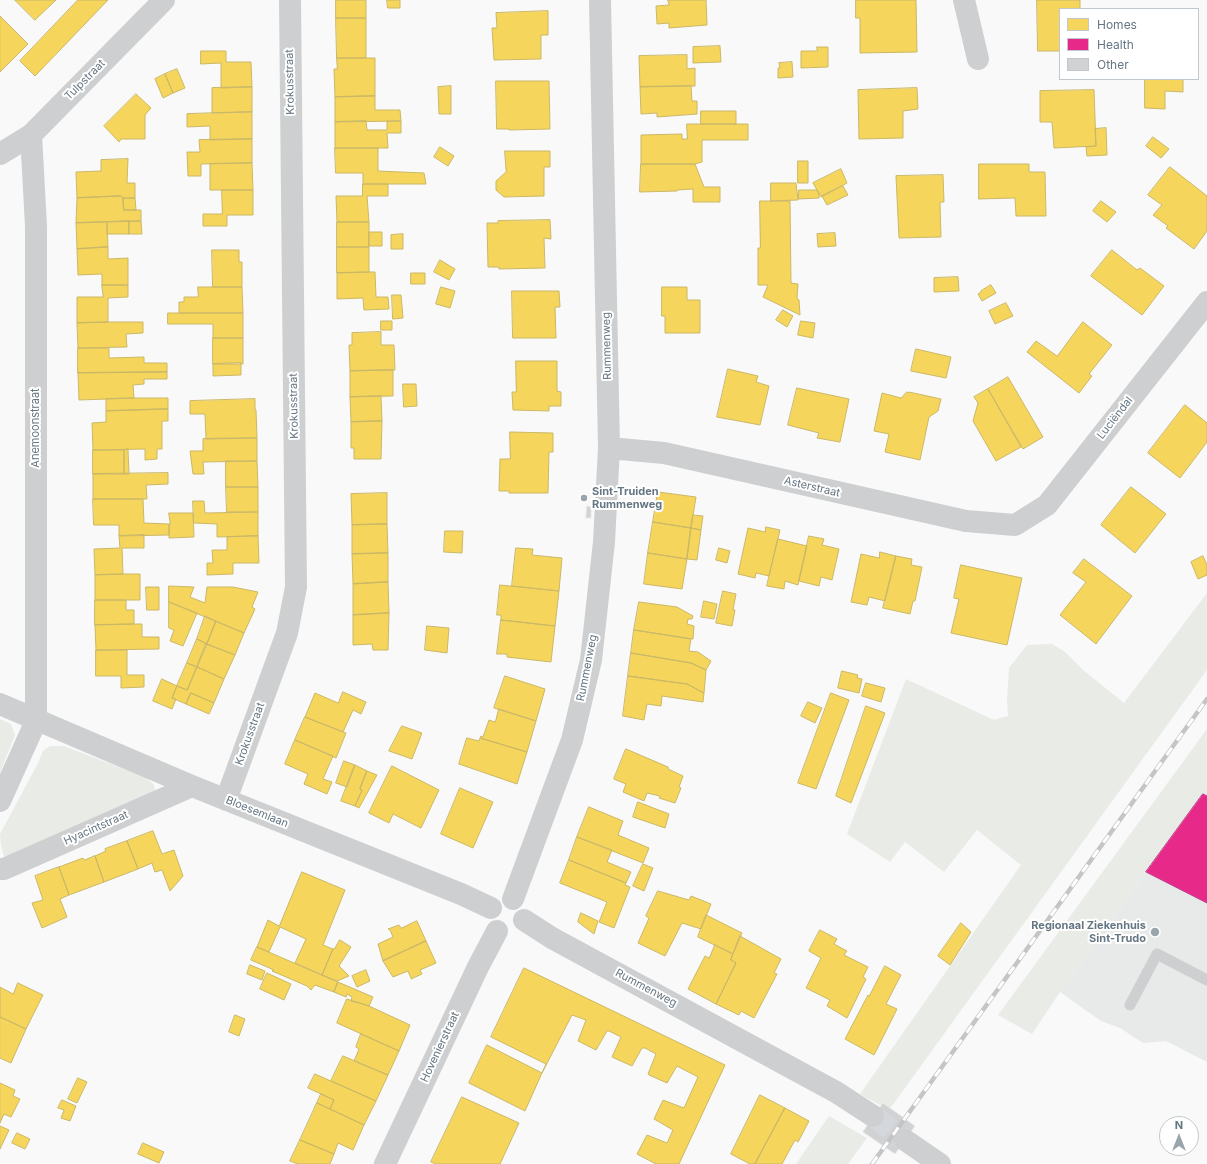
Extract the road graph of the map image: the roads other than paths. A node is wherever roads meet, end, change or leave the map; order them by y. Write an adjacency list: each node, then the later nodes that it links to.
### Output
1 (164, 0): 6 (street, Tulpstraat)
2 (290, 0): 14 (street, Krokusstraat)
3 (600, 0): 9 (street, Rummenweg)
4 (964, 0): 5 (street)
5 (978, 59)
6 (31, 135): 7 (street, Tulpstraat); 12 (street, Anemoonstraat)
7 (0, 154)
8 (1207, 302): 10 (street, Luciëndal)
9 (609, 448): 10 (street, Asterstraat); 17 (street, Rummenweg)
10 (1015, 524)
11 (0, 704): 12 (street, Bloesemlaan)
12 (36, 720): 13 (street, Bloesemlaan); 15 (street)
13 (192, 786): 14 (street, Bloesemlaan); 16 (street, Hyacintstraat)
14 (226, 800): 18 (street, Bloesemlaan)
15 (0, 801)
16 (0, 869)
17 (513, 899): 18 (street); 19 (street)
18 (491, 908): 20 (street)
19 (524, 920): 20 (street); 23 (street, Rummenweg)
20 (496, 931): 25 (street, Hovenierstraat)
21 (1207, 980): 22 (lane)
22 (1130, 1005)
23 (873, 1116)
24 (905, 1140): 26 (street)
25 (385, 1164)
26 (940, 1164)

